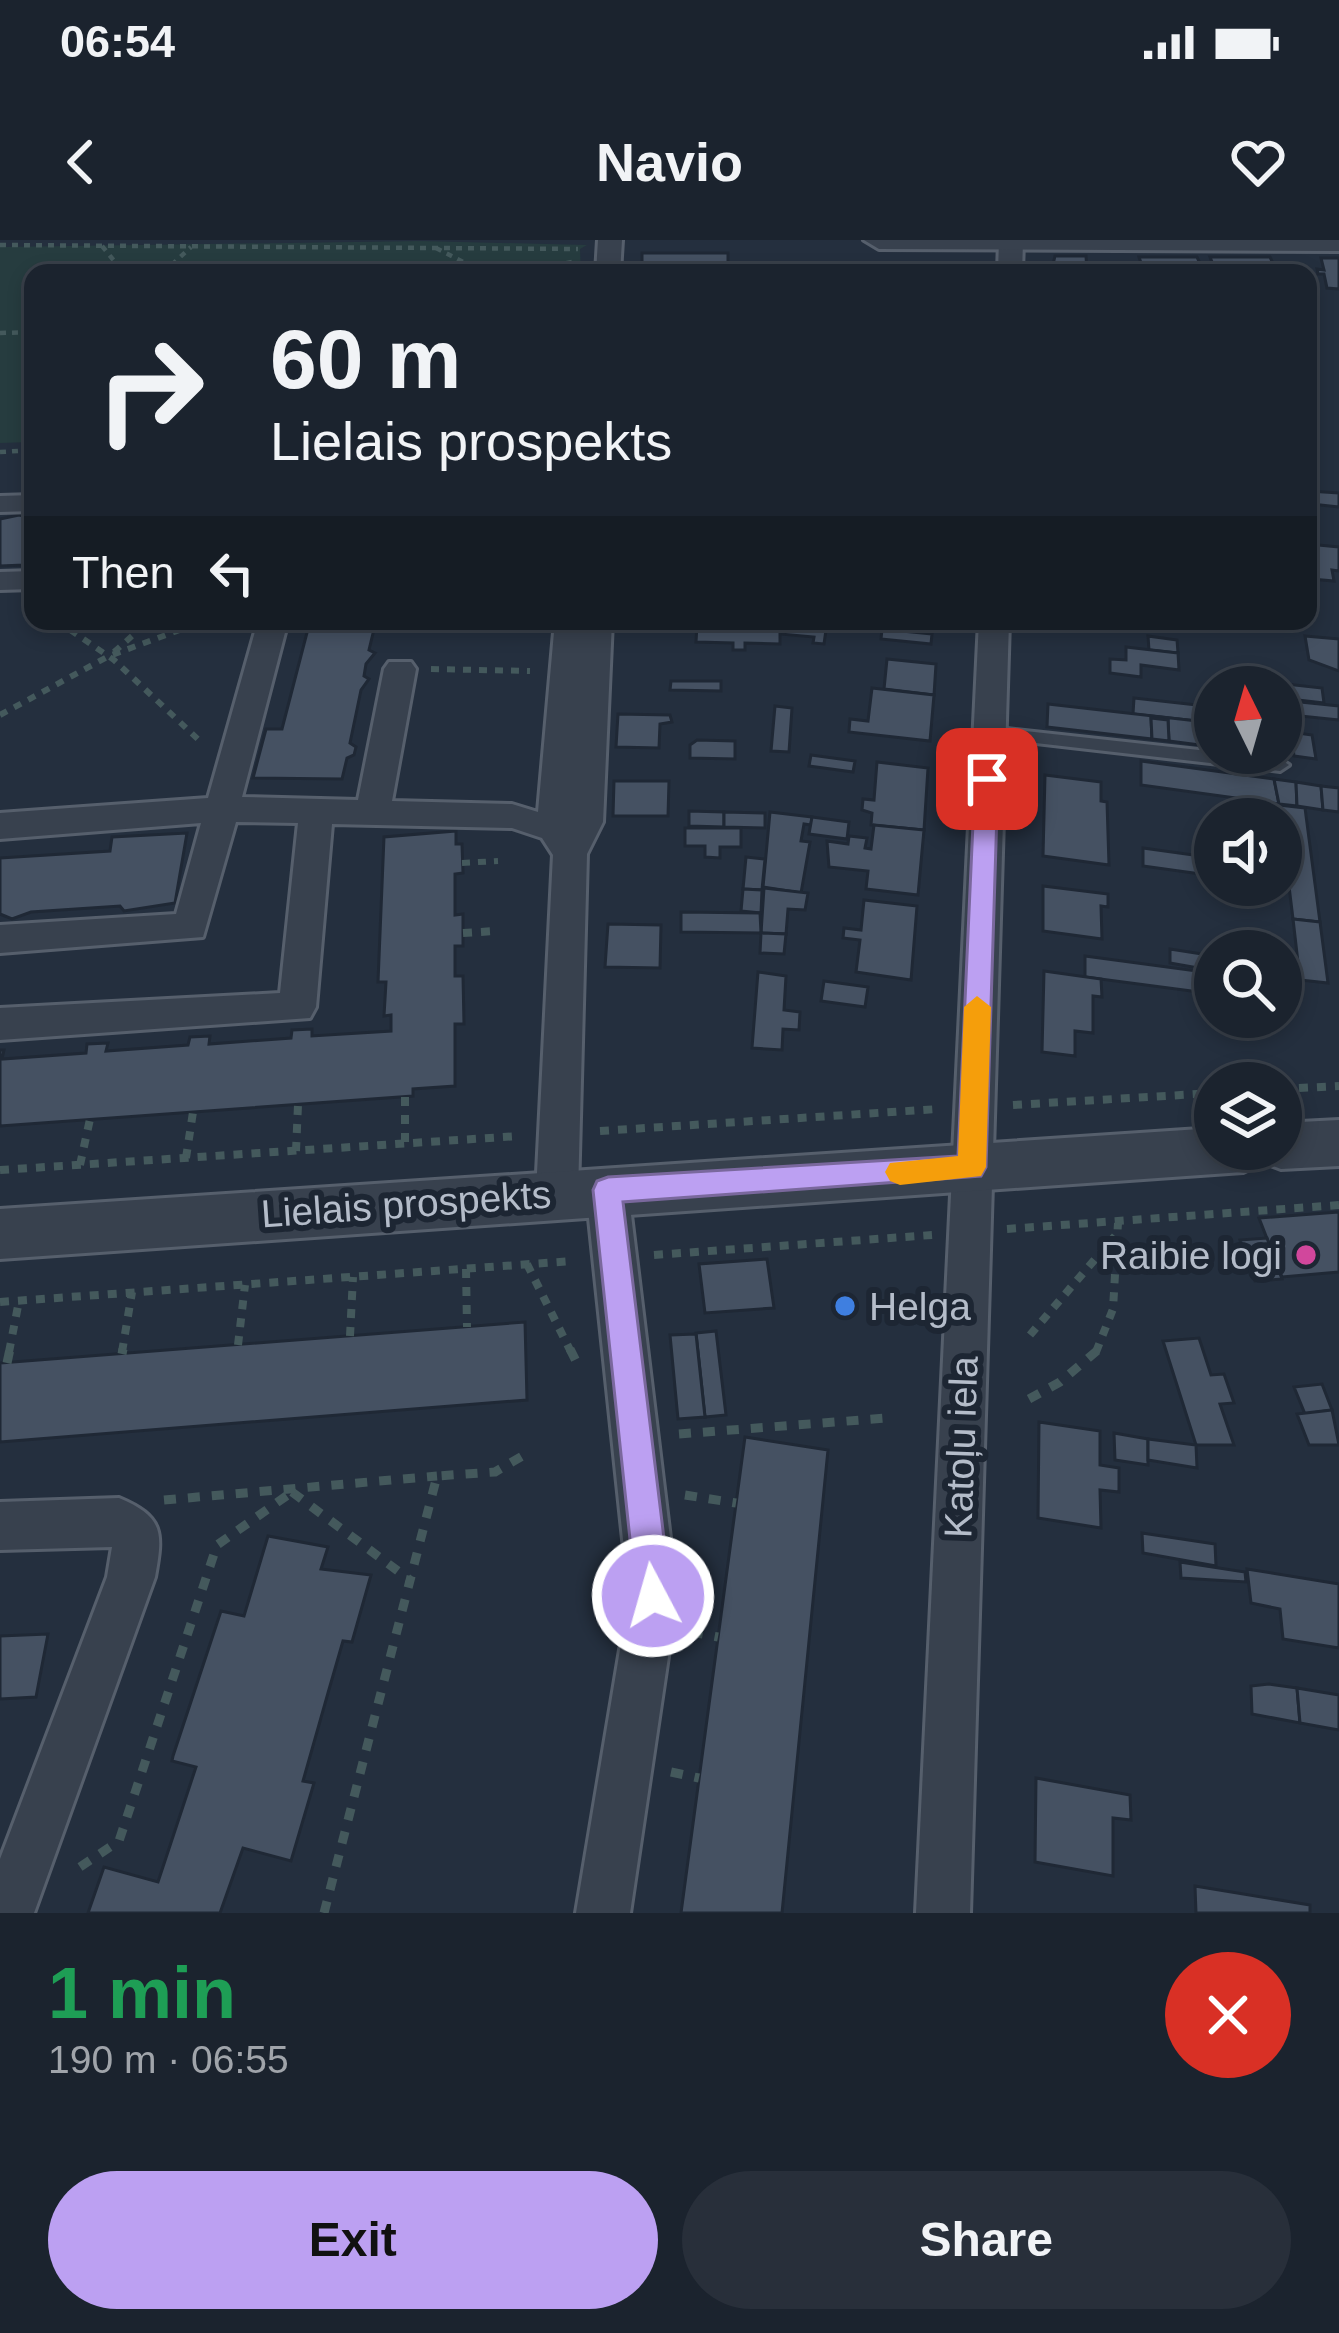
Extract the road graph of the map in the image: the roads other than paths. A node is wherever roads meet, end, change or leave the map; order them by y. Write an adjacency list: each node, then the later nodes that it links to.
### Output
1 (879, 240): 2 (street)
2 (1011, 240): 3 (street)
3 (1339, 242)
4 (271, 630): 11 (street)
5 (569, 630): 15 (street)
6 (597, 630): 15 (street)
7 (994, 630): 9 (street, Katoļu iela)
8 (400, 669): 13 (street)
9 (988, 733): 10 (lane); 21 (street, Katoļu iela)
10 (1194, 756)
11 (222, 809): 12 (street); 14 (street); 16 (street)
12 (316, 810): 13 (street); 17 (street)
13 (373, 811): 15 (street)
14 (0, 826)
15 (562, 841): 22 (street)
16 (0, 939)
17 (0, 1024)
18 (1339, 1142): 19 (street)
19 (1302, 1145)
20 (1194, 1152): 21 (street, Lielais prospekts)
21 (971, 1167): 22 (street, Lielais prospekts); 27 (street, Katoļu iela)
22 (582, 1192): 23 (street, Lielais prospekts); 26 (street)
23 (0, 1234)
24 (0, 1526): 25 (street)
25 (7, 1913)
26 (603, 1913)
27 (943, 1913)

